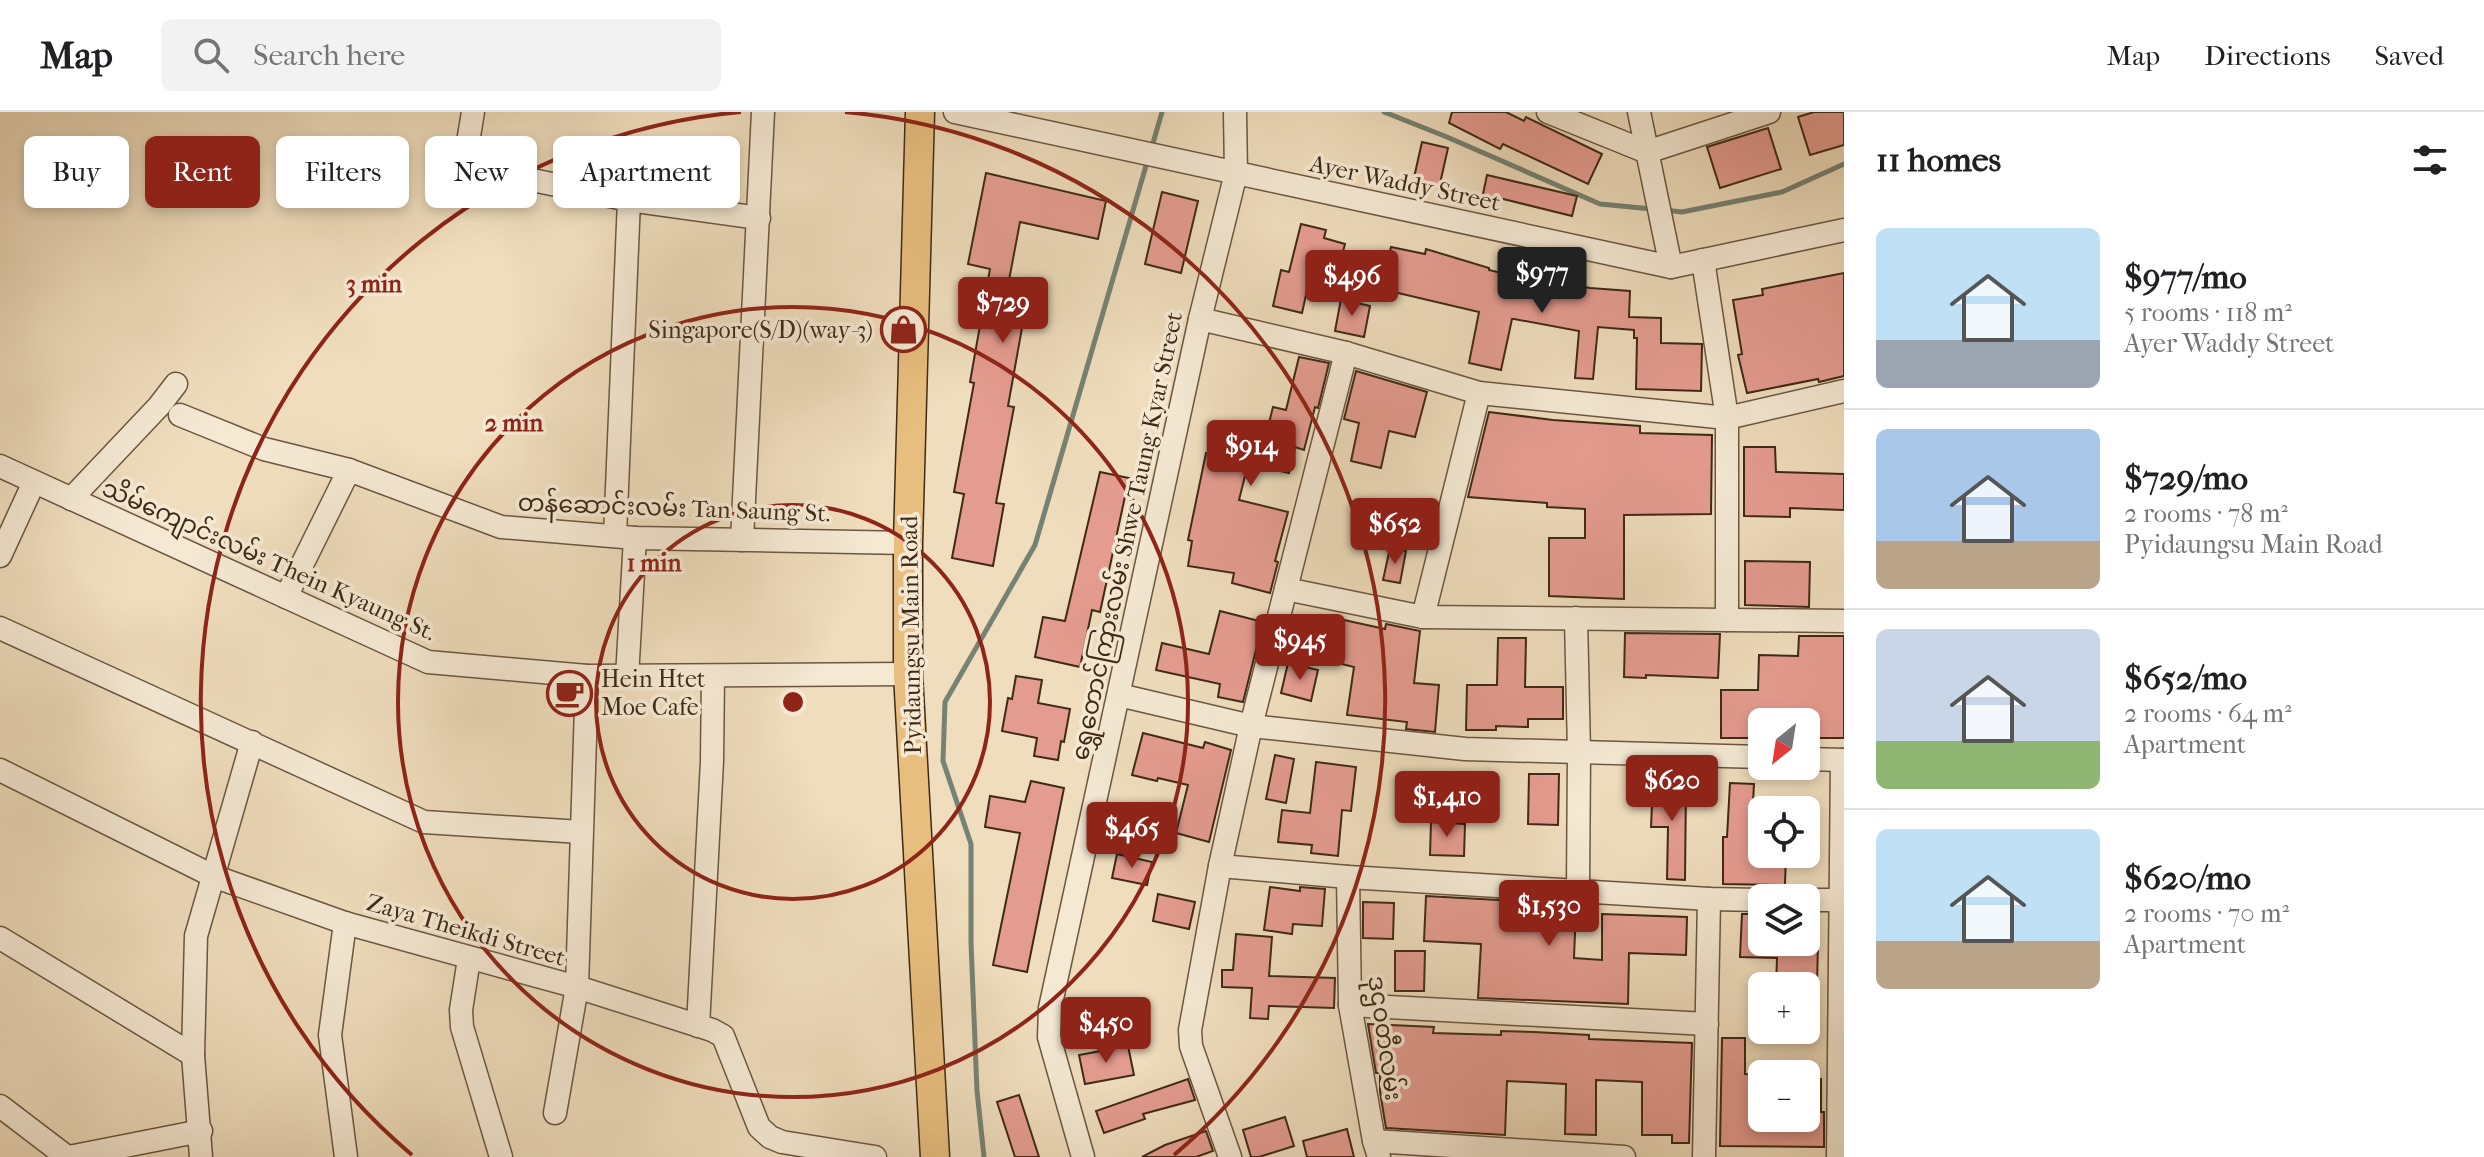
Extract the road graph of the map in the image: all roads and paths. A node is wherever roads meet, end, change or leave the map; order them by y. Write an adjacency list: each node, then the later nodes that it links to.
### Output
1 (473, 112): 11 (street)
2 (763, 112): 14 (street)
3 (920, 112): 31 (main road, Pyidaungsu Main Road)
4 (955, 112): 10 (street, Ayer Waddy Street)
5 (1235, 112): 10 (street, ရွှေတောင်ကြားလမ်း Shwe Taung Kyar Street)
6 (1548, 112): 9 (street)
7 (1639, 112): 9 (street)
8 (1769, 112): 9 (street)
9 (1647, 152): 17 (street)
10 (1236, 173): 17 (street, Ayer Waddy Street); 18 (street, ရွှေတောင်ကြားလမ်း Shwe Taung Kyar Street)
11 (553, 184)
12 (629, 208): 29 (street)
13 (687, 208): 14 (street)
14 (759, 218): 30 (street)
15 (1844, 230): 16 (street, Ayer Waddy Street)
16 (1703, 260): 17 (street, Ayer Waddy Street); 24 (street)
17 (1671, 267)
18 (1200, 319): 19 (street); 44 (street, ရွှေတောင်ကြားလမ်း Shwe Taung Kyar Street)
19 (1346, 353): 22 (street); 33 (street)
20 (176, 384): 28 (street)
21 (1844, 391): 24 (street)
22 (1479, 393): 24 (street); 35 (street)
23 (180, 415): 26 (street, တန်ဆောင်းလမ်း Tan Saung St.)
24 (1727, 418): 37 (street)
25 (0, 466): 27 (street, သိမ်ကျောင်းလမ်း Thein Kyaung St.)
26 (349, 470): 29 (street, တန်ဆောင်းလမ်း Tan Saung St.); 34 (street)
27 (34, 482): 28 (street, သိမ်ကျောင်းလမ်း Thein Kyaung St.); 32 (street)
28 (71, 499): 34 (street, သိမ်ကျောင်းလမ်း Thein Kyaung St.)
29 (625, 537): 30 (street, တန်ဆောင်းလမ်း Tan Saung St.); 43 (street)
30 (742, 540): 31 (street, တန်ဆောင်းလမ်း Tan Saung St.)
31 (908, 543): 40 (main road, Pyidaungsu Main Road)
32 (0, 556)
33 (1286, 589): 35 (street); 45 (street)
34 (286, 597): 41 (street, သိမ်ကျောင်းလမ်း Thein Kyaung St.)
35 (1423, 617): 36 (street)
36 (1576, 618): 37 (street); 47 (street)
37 (1727, 620): 38 (street)
38 (1844, 621)
39 (0, 628): 46 (street)
40 (908, 674): 42 (street, သိမ်ကျောင်းလမ်း Thein Kyaung St.); 79 (main road, Pyidaungsu Main Road)
41 (587, 676): 43 (street, သိမ်ကျောင်းလမ်း Thein Kyaung St.); 52 (street)
42 (713, 676): 43 (street, သိမ်ကျောင်းလမ်း Thein Kyaung St.); 67 (street)
43 (627, 677)
44 (1119, 695): 45 (street); 80 (street, ရွှေတောင်ကြားလမ်း Shwe Taung Kyar Street)
45 (1251, 726): 47 (street); 53 (street)
46 (252, 742): 52 (street); 54 (street)
47 (1579, 752): 48 (street); 56 (street)
48 (1748, 757)
49 (1820, 759): 50 (street)
50 (1843, 760): 60 (street)
51 (0, 770): 54 (street, Zaya Theikdi Street)
52 (581, 832): 64 (street)
53 (1220, 866): 55 (street); 81 (street)
54 (213, 876): 61 (street, Zaya Theikdi Street); 68 (street)
55 (1348, 877): 56 (street); 65 (street, ဒုဌဝတီလမ်း)
56 (1578, 891): 57 (street)
57 (1709, 899): 58 (street); 66 (street)
58 (1748, 900)
59 (1820, 900): 60 (street)
60 (1842, 900): 84 (street)
61 (345, 923): 63 (street, Zaya Theikdi Street); 76 (street)
62 (0, 938): 68 (street)
63 (469, 959): 64 (street, Zaya Theikdi Street); 77 (street)
64 (577, 987): 67 (street, Zaya Theikdi Street); 70 (street)
65 (1350, 1005): 66 (street); 72 (street, ဒုဌဝတီလမ်း)
66 (1707, 1024): 83 (street)
67 (698, 1026): 78 (street, Zaya Theikdi Street)
68 (193, 1055): 71 (street)
69 (0, 1106): 74 (street)
70 (555, 1113)
71 (201, 1131): 74 (street); 75 (street)
72 (1376, 1149): 73 (street)
73 (1571, 1156): 82 (street)
74 (68, 1157)
75 (201, 1157)
76 (346, 1157)
77 (501, 1157)
78 (875, 1157)
79 (935, 1157)
80 (1083, 1157)
81 (1230, 1157)
82 (1624, 1157)
83 (1704, 1157)
84 (1838, 1157)

